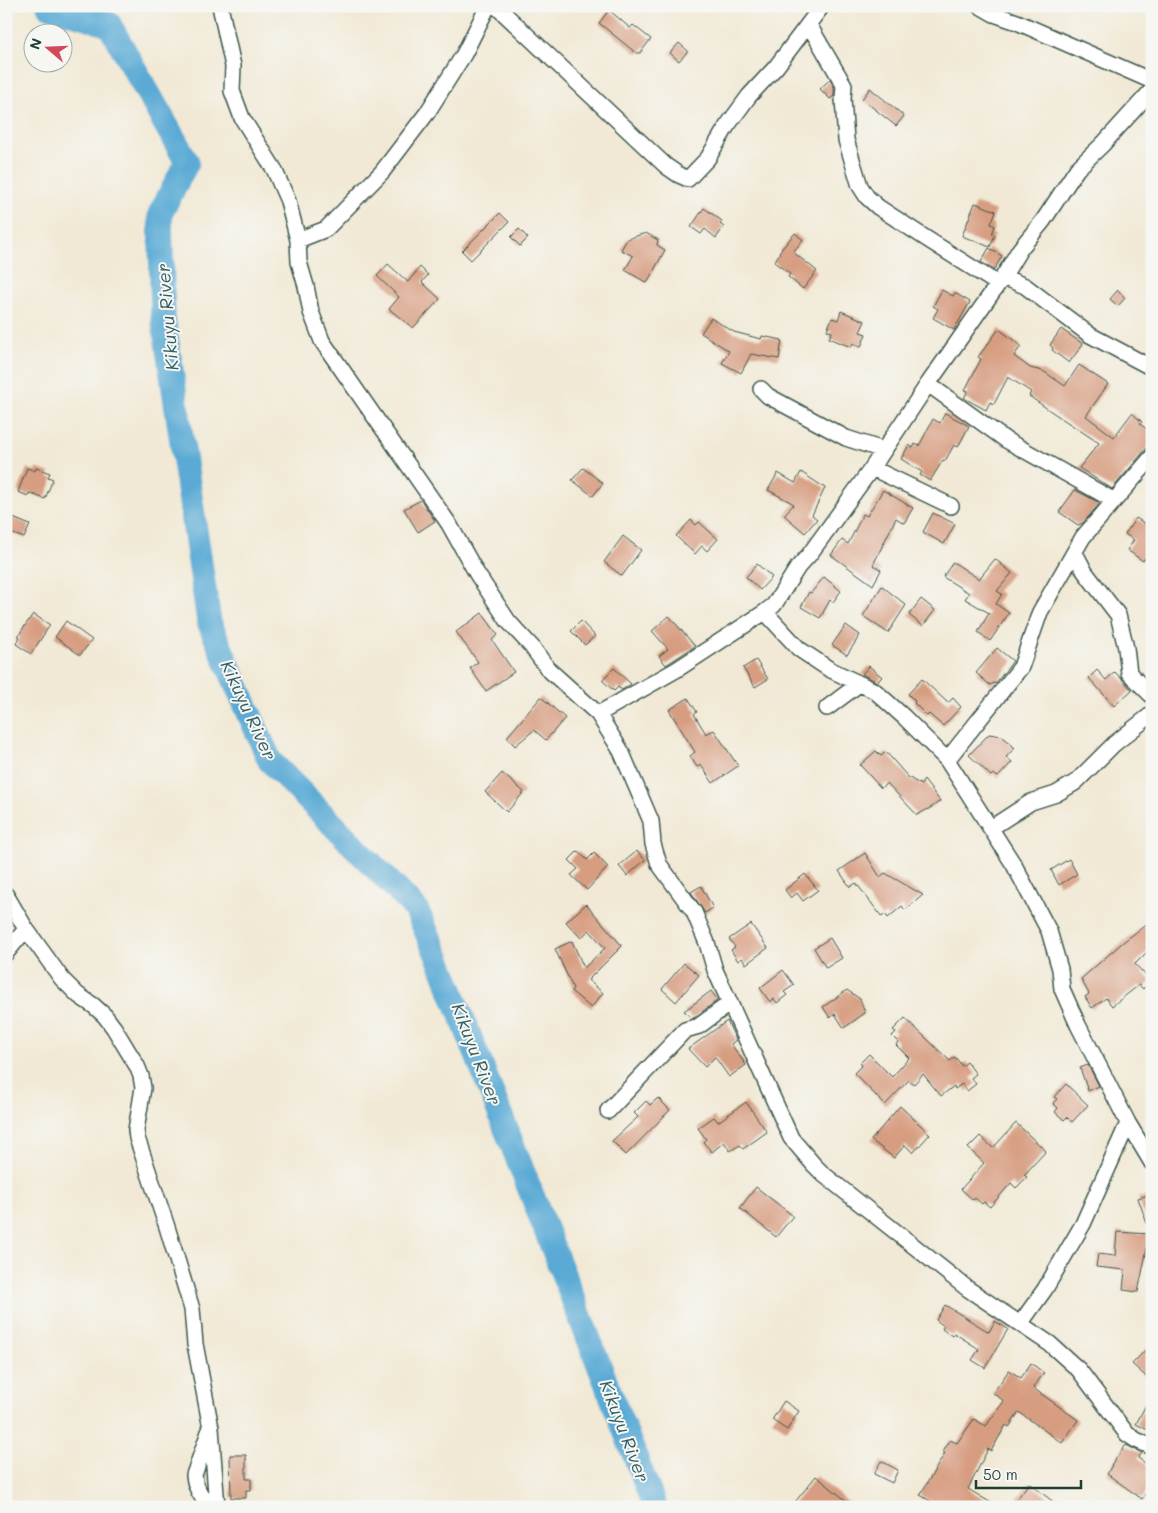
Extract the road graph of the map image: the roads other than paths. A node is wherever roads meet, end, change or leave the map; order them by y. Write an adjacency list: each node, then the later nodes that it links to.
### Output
1 (220, 6): 9 (street)
2 (488, 6): 9 (street)
3 (496, 6): 6 (street)
4 (822, 6): 6 (street)
5 (980, 6): 7 (street)
6 (809, 25): 10 (street)
7 (1152, 81)
8 (1152, 90): 10 (street)
9 (298, 240): 24 (street)
10 (1001, 280): 11 (street); 12 (street)
11 (1152, 368)
12 (928, 384): 14 (street); 17 (street)
13 (761, 389): 14 (street)
14 (883, 450): 16 (street)
15 (1152, 457): 17 (street)
16 (872, 468): 18 (street); 20 (street)
17 (1113, 500): 19 (street)
18 (951, 506)
19 (1075, 553): 22 (street); 26 (street)
20 (765, 612): 21 (street); 24 (street)
21 (859, 684): 23 (street); 26 (street)
22 (1152, 696)
23 (827, 708)
24 (598, 714): 31 (street)
25 (1152, 714): 27 (street)
26 (947, 760): 27 (street)
27 (991, 828): 33 (street)
28 (6, 895): 29 (street)
29 (26, 929): 30 (street); 36 (street)
30 (6, 953)
31 (730, 1003): 32 (street); 35 (street)
32 (608, 1111)
33 (1128, 1123): 34 (street); 35 (street)
34 (1152, 1163)
35 (1020, 1324): 37 (street)
36 (211, 1428): 38 (street); 39 (street)
37 (1152, 1447)
38 (209, 1507)
39 (217, 1507)

